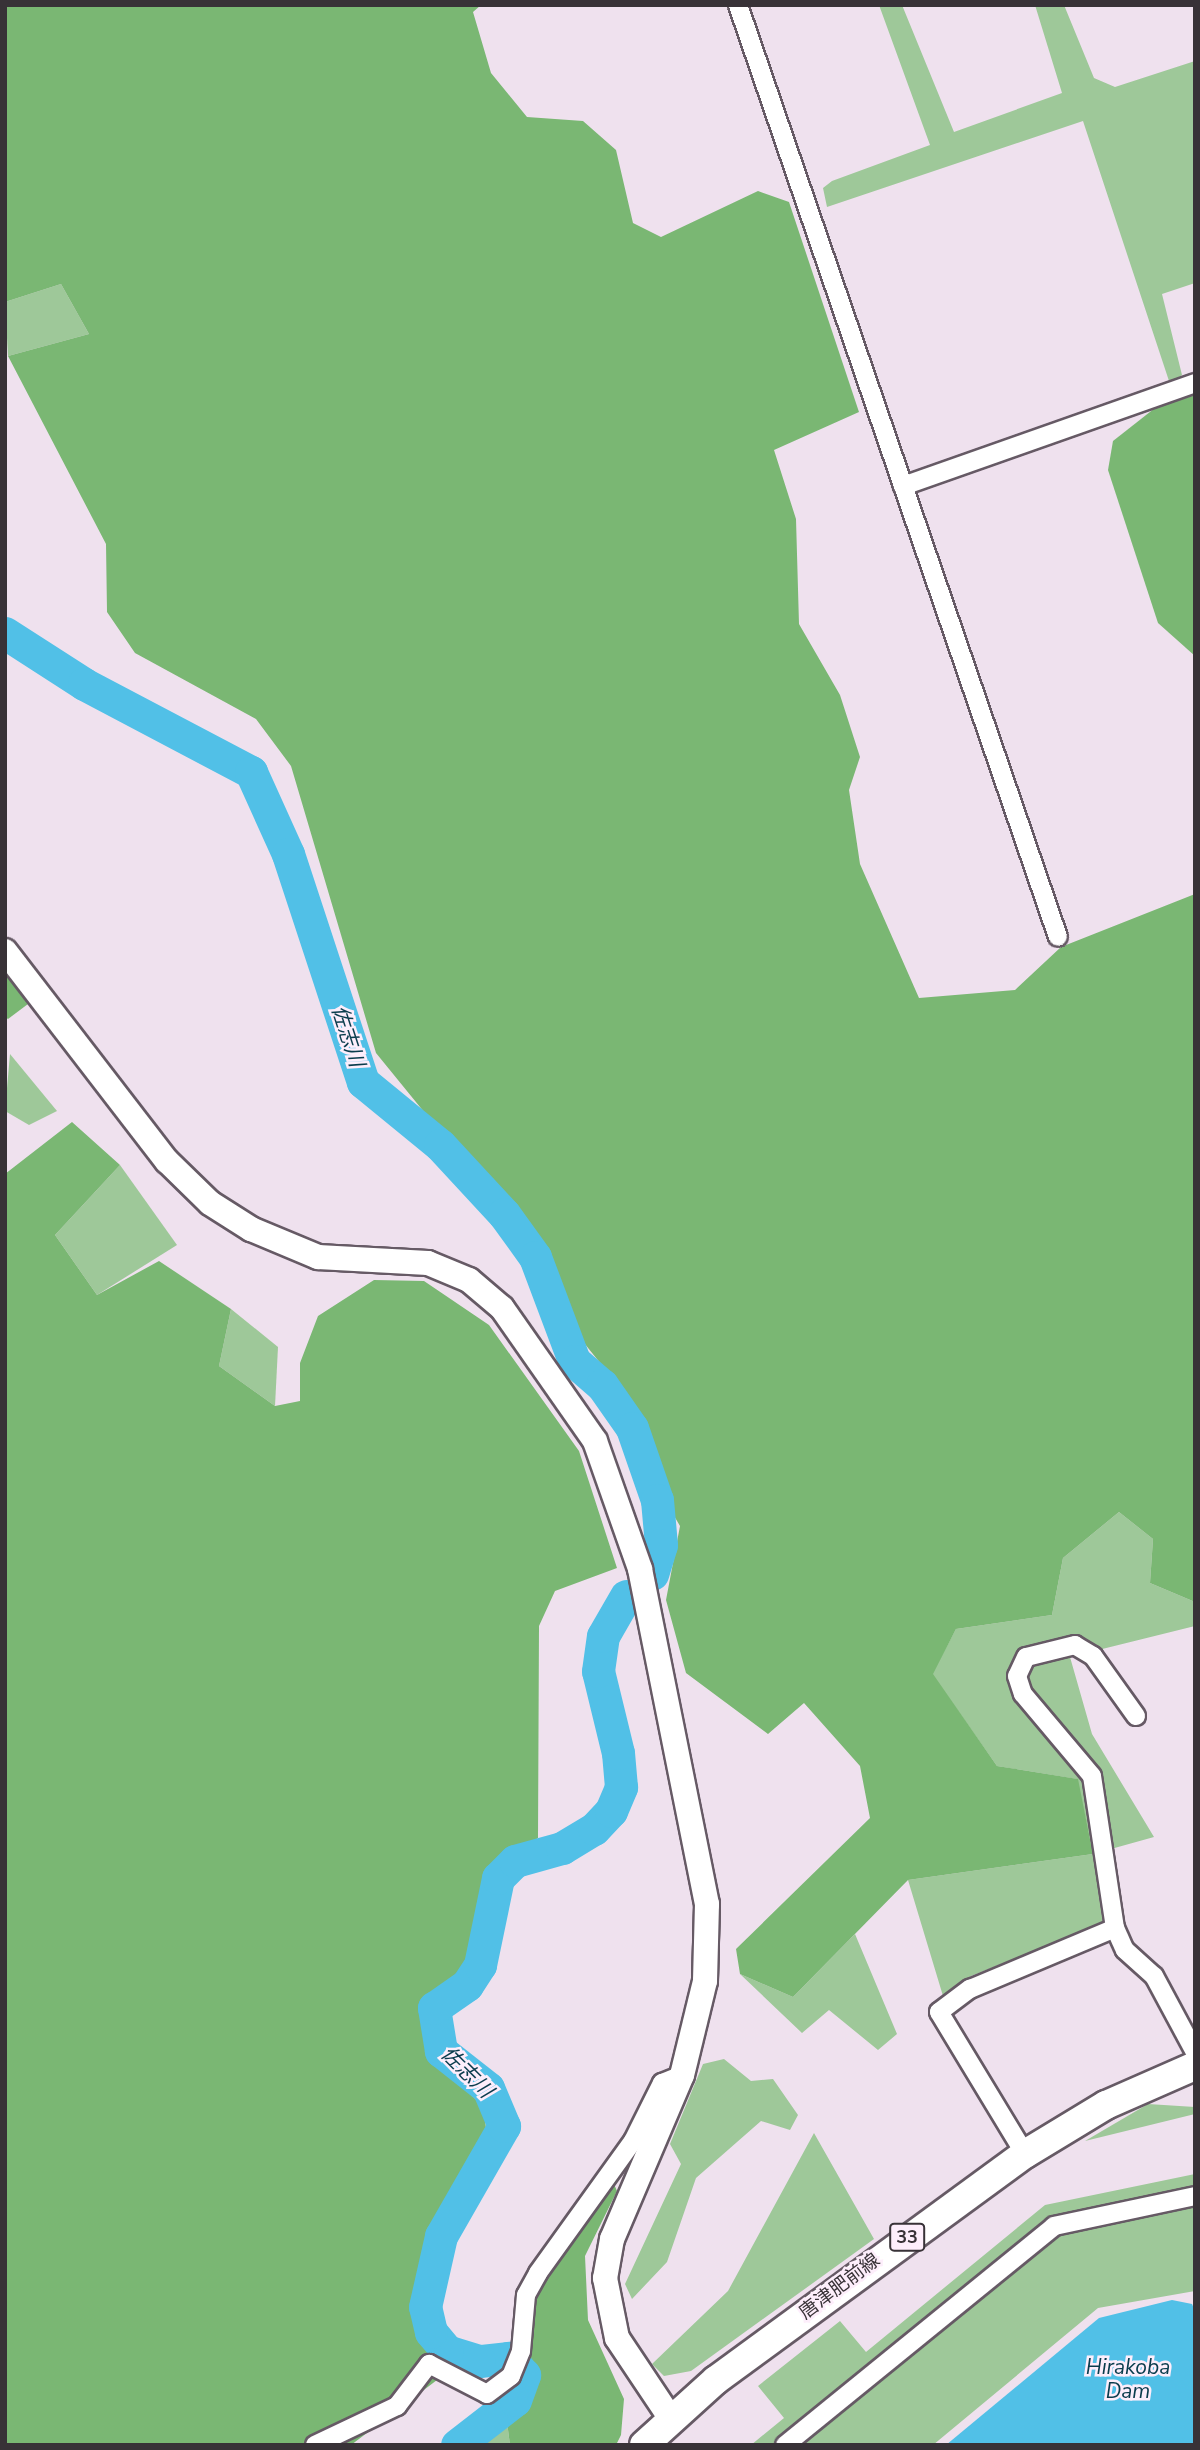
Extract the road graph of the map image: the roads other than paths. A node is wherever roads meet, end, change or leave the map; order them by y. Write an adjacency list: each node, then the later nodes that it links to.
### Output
1 (738, 5): 3 (street)
2 (1195, 383): 3 (street)
3 (903, 486): 4 (street)
4 (1058, 937)
5 (5, 951): 9 (street)
6 (1136, 1716): 7 (street)
7 (1115, 1928): 8 (street); 10 (street)
8 (1192, 2068): 10 (main road, 唐津肥前線 / 33)
9 (682, 2075): 12 (street); 13 (street)
10 (1025, 2154): 12 (main road, 唐津肥前線 / 33)
11 (1195, 2196): 15 (street)
12 (671, 2418): 14 (main road, 唐津肥前線 / 33)
13 (315, 2445)
14 (644, 2445)
15 (785, 2445)

